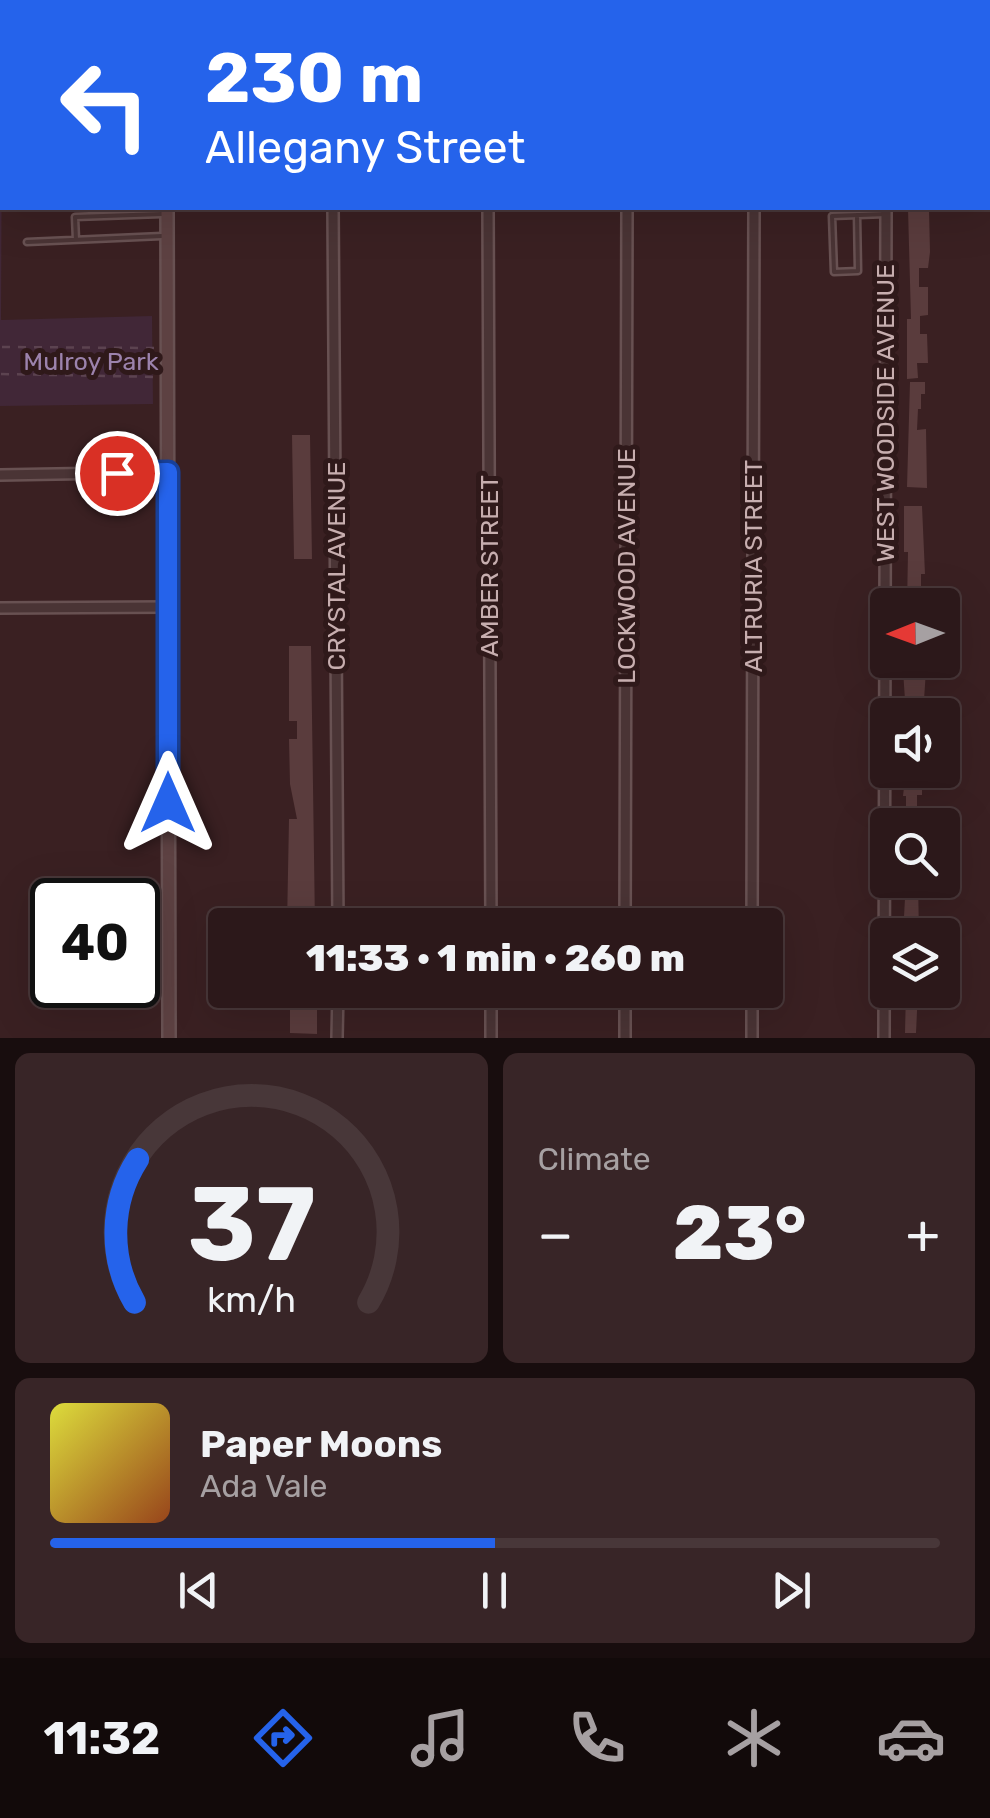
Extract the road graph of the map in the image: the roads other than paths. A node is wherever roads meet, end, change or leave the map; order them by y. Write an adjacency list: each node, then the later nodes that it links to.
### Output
1 (334, 210): 15 (street, CRYSTAL AVENUE)
2 (488, 210): 16 (street, AMBER STREET)
3 (627, 210): 17 (street, LOCKWOOD AVENUE)
4 (754, 210): 18 (street, ALTRURIA STREET)
5 (167, 211): 8 (street); 9 (lane)
6 (886, 211): 7 (lane); 28 (street, WEST WOODSIDE AVENUE)
7 (857, 215): 7 (lane)
8 (167, 236): 9 (lane); 11 (street)
9 (76, 240): 10 (lane)
10 (27, 242)
11 (168, 472): 12 (street); 13 (street)
12 (0, 475)
13 (168, 607): 14 (street); 23 (street)
14 (0, 608)
15 (338, 908)
16 (491, 908)
17 (625, 908)
18 (752, 908)
19 (338, 1008): 24 (street)
20 (491, 1008): 25 (street)
21 (625, 1008): 26 (street)
22 (752, 1008): 27 (street)
23 (168, 1038)
24 (337, 1038)
25 (491, 1038)
26 (624, 1038)
27 (752, 1038)
28 (884, 1038)

